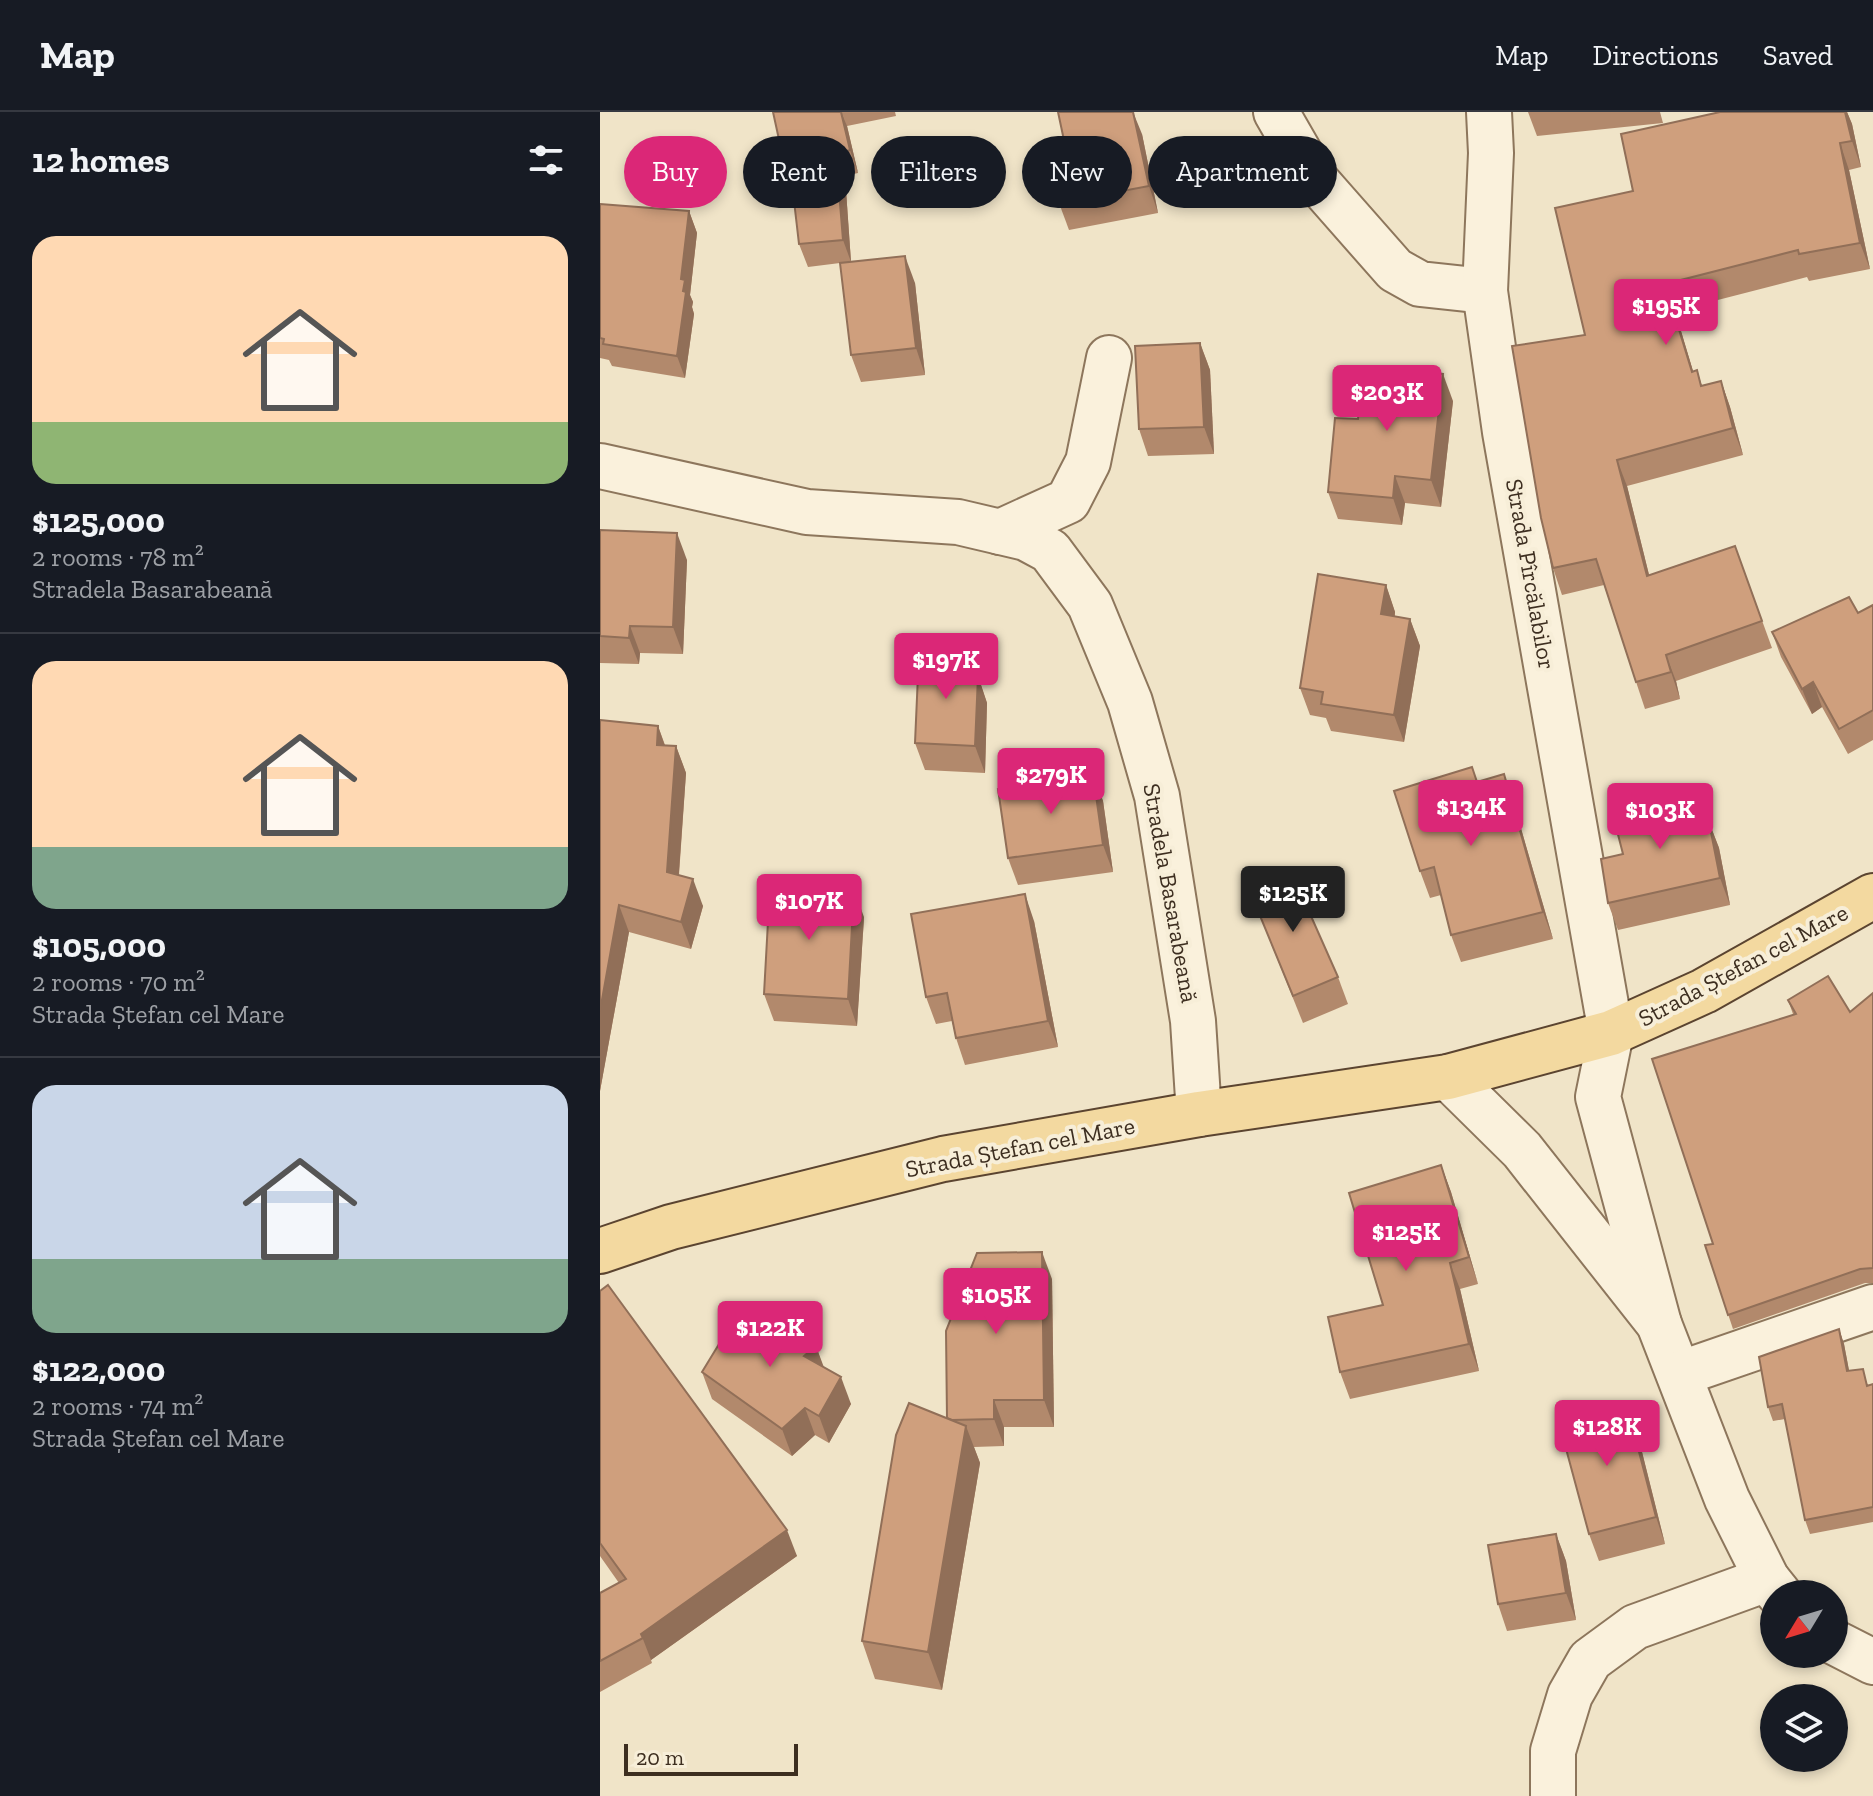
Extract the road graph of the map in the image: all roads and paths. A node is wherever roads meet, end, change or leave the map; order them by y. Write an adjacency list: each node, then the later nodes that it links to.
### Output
1 (1276, 112): 3 (street)
2 (1489, 112): 3 (street, Strada Pîrcălabilor)
3 (1485, 291): 8 (street, Strada Pîrcălabilor)
4 (1109, 358): 6 (street)
5 (600, 466): 6 (street)
6 (1000, 532): 10 (street, Stradela Basarabeană)
7 (1873, 896): 8 (main road, Strada Ștefan cel Mare)
8 (1611, 1033): 9 (main road, Strada Ștefan cel Mare); 13 (street, Strada Ștefan cel Mare)
9 (1448, 1077): 10 (main road, Strada Ștefan cel Mare); 13 (street, Strada Ștefan cel Mare)
10 (1199, 1114): 11 (main road, Strada Ștefan cel Mare)
11 (600, 1251)
12 (1873, 1307): 14 (street)
13 (1659, 1324): 14 (street, Strada Ștefan cel Mare)
14 (1679, 1374): 15 (street, Strada Ștefan cel Mare)
15 (1769, 1580)
16 (1760, 1591): 19 (street)
17 (1848, 1649): 18 (street)
18 (1873, 1662)
19 (1553, 1796)

